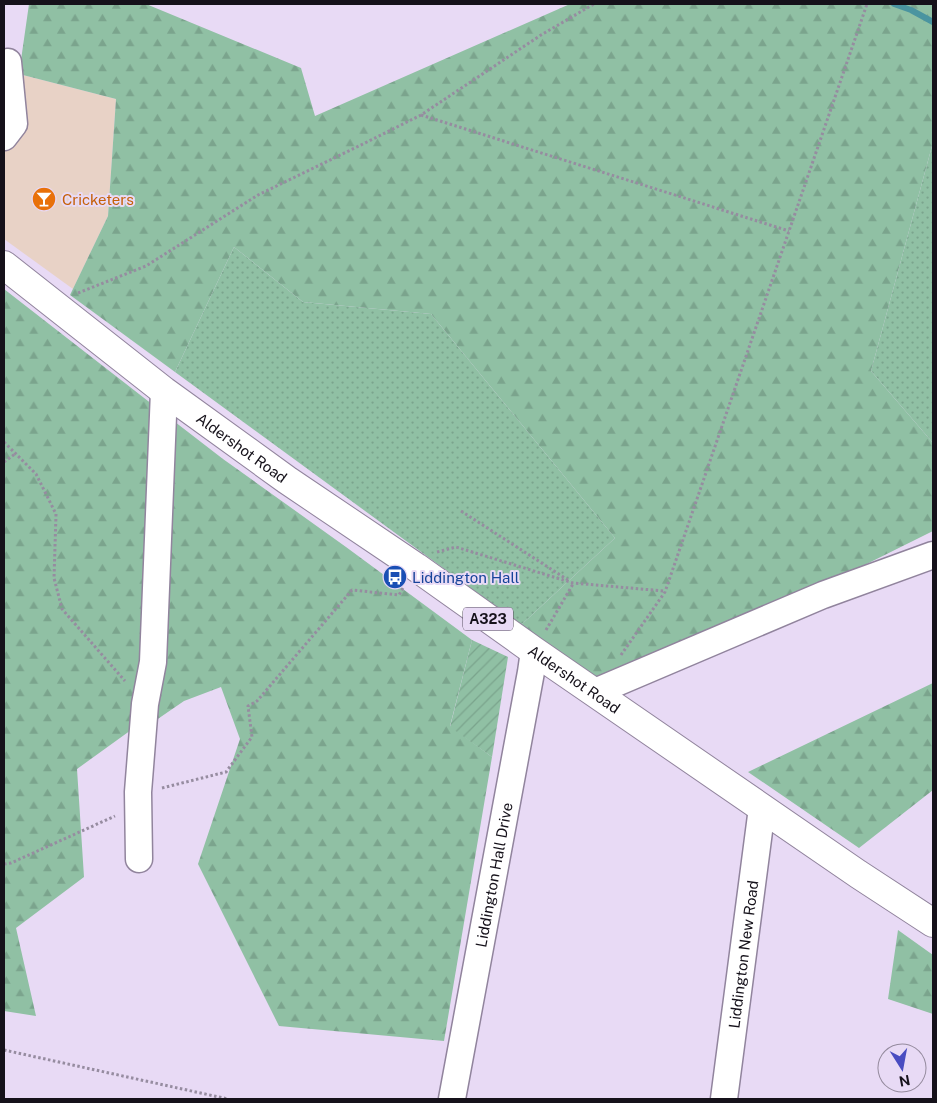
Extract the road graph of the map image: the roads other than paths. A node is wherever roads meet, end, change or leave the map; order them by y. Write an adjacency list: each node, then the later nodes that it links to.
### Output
1 (8, 62): 2 (street)
2 (4, 137)
3 (4, 265): 4 (main road, Aldershot Road / A323)
4 (164, 391): 6 (main road, Aldershot Road / A323); 9 (street)
5 (933, 556): 7 (street)
6 (534, 651): 7 (main road, Aldershot Road / A323); 11 (street, Liddington Hall Drive)
7 (595, 692): 8 (main road, Aldershot Road / A323)
8 (762, 808): 10 (main road, Aldershot Road / A323); 12 (street, Liddington New Road)
9 (138, 859)
10 (933, 923)
11 (452, 1099)
12 (724, 1099)

